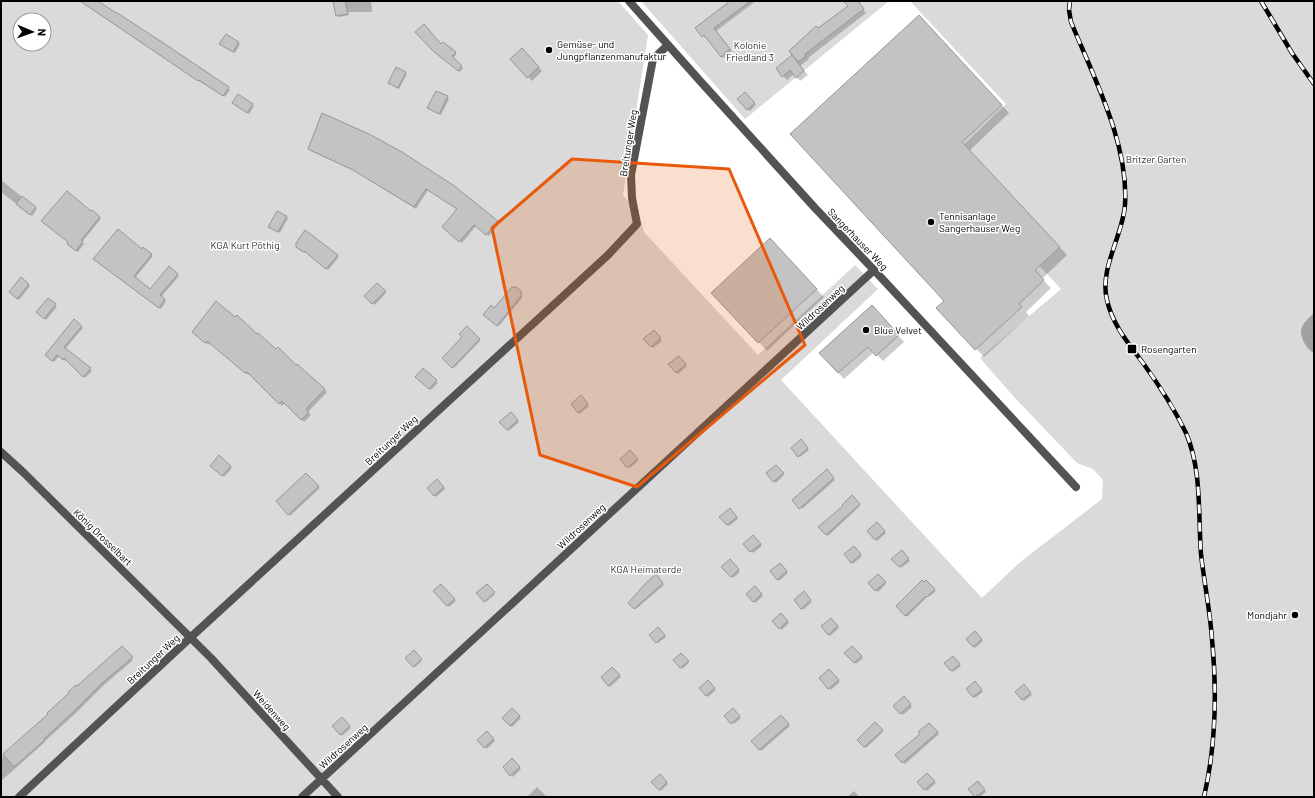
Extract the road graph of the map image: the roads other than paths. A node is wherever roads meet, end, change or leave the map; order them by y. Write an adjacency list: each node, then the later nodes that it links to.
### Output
1 (629, 1): 2 (street, Sangerhauser Weg)
2 (668, 45): 3 (street, Sangerhauser Weg); 6 (street, Breitunger Weg)
3 (874, 270): 5 (street, Sangerhauser Weg); 7 (street, Wildrosenweg)
4 (1, 452): 6 (street, König Drosselbart)
5 (1076, 487)
6 (191, 637): 7 (street, Weidenweg); 8 (street, Breitunger Weg)
7 (322, 779): 9 (street, Wildrosenweg); 10 (street, Weidenweg)
8 (19, 797)
9 (302, 797)
10 (338, 797)

